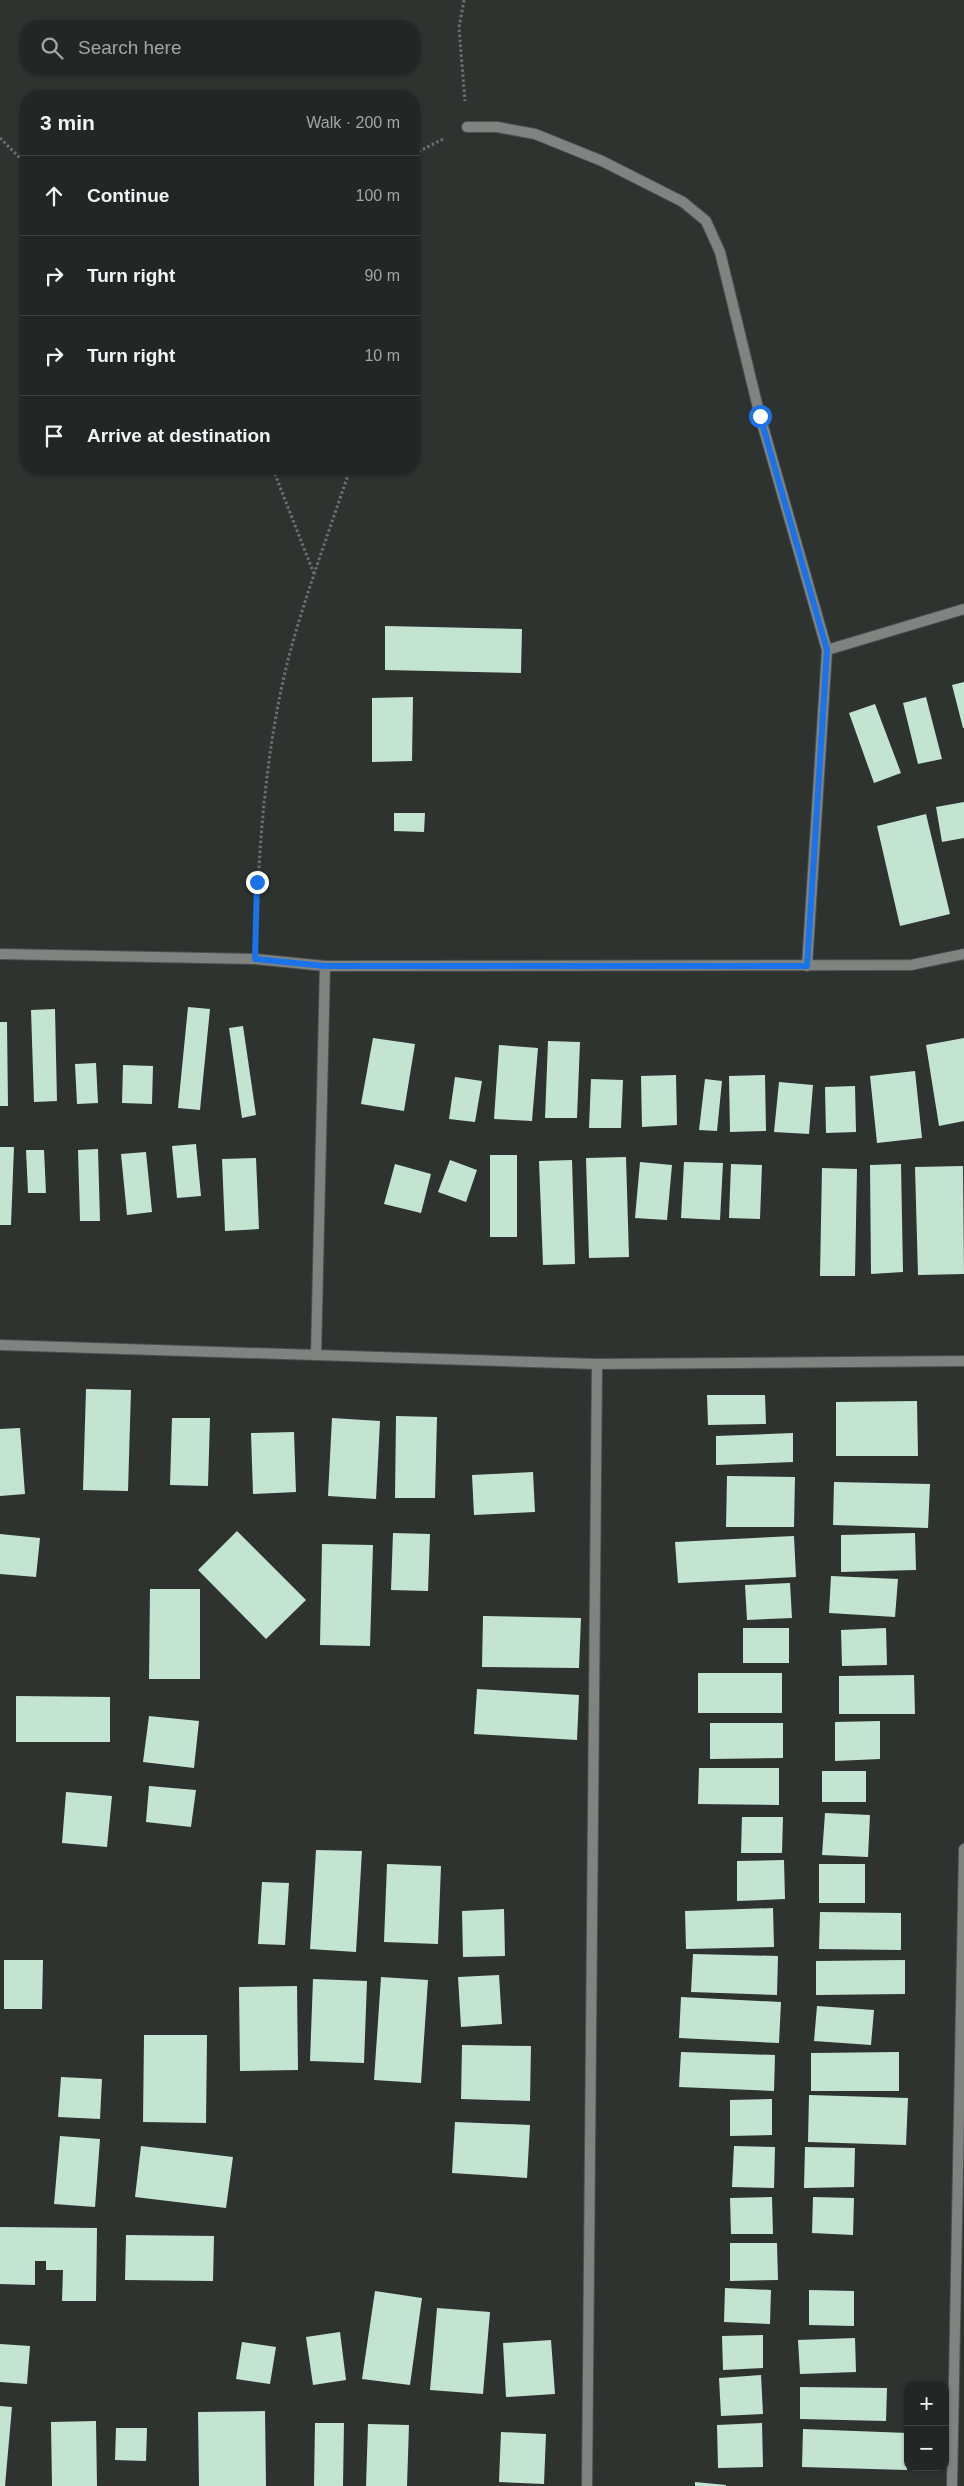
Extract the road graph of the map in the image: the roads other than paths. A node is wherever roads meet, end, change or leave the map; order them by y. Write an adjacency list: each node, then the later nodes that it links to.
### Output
1 (468, 128): 3 (street)
2 (964, 609): 3 (street)
3 (827, 650): 7 (street)
4 (0, 954): 6 (street)
5 (964, 954): 7 (street)
6 (325, 966): 7 (street); 9 (street)
7 (807, 966)
8 (0, 1345): 9 (street)
9 (316, 1355): 11 (street)
10 (964, 1361): 11 (street)
11 (597, 1364): 14 (street)
12 (964, 1849): 13 (street)
13 (960, 2270): 15 (street)
14 (587, 2486)
15 (952, 2486)

